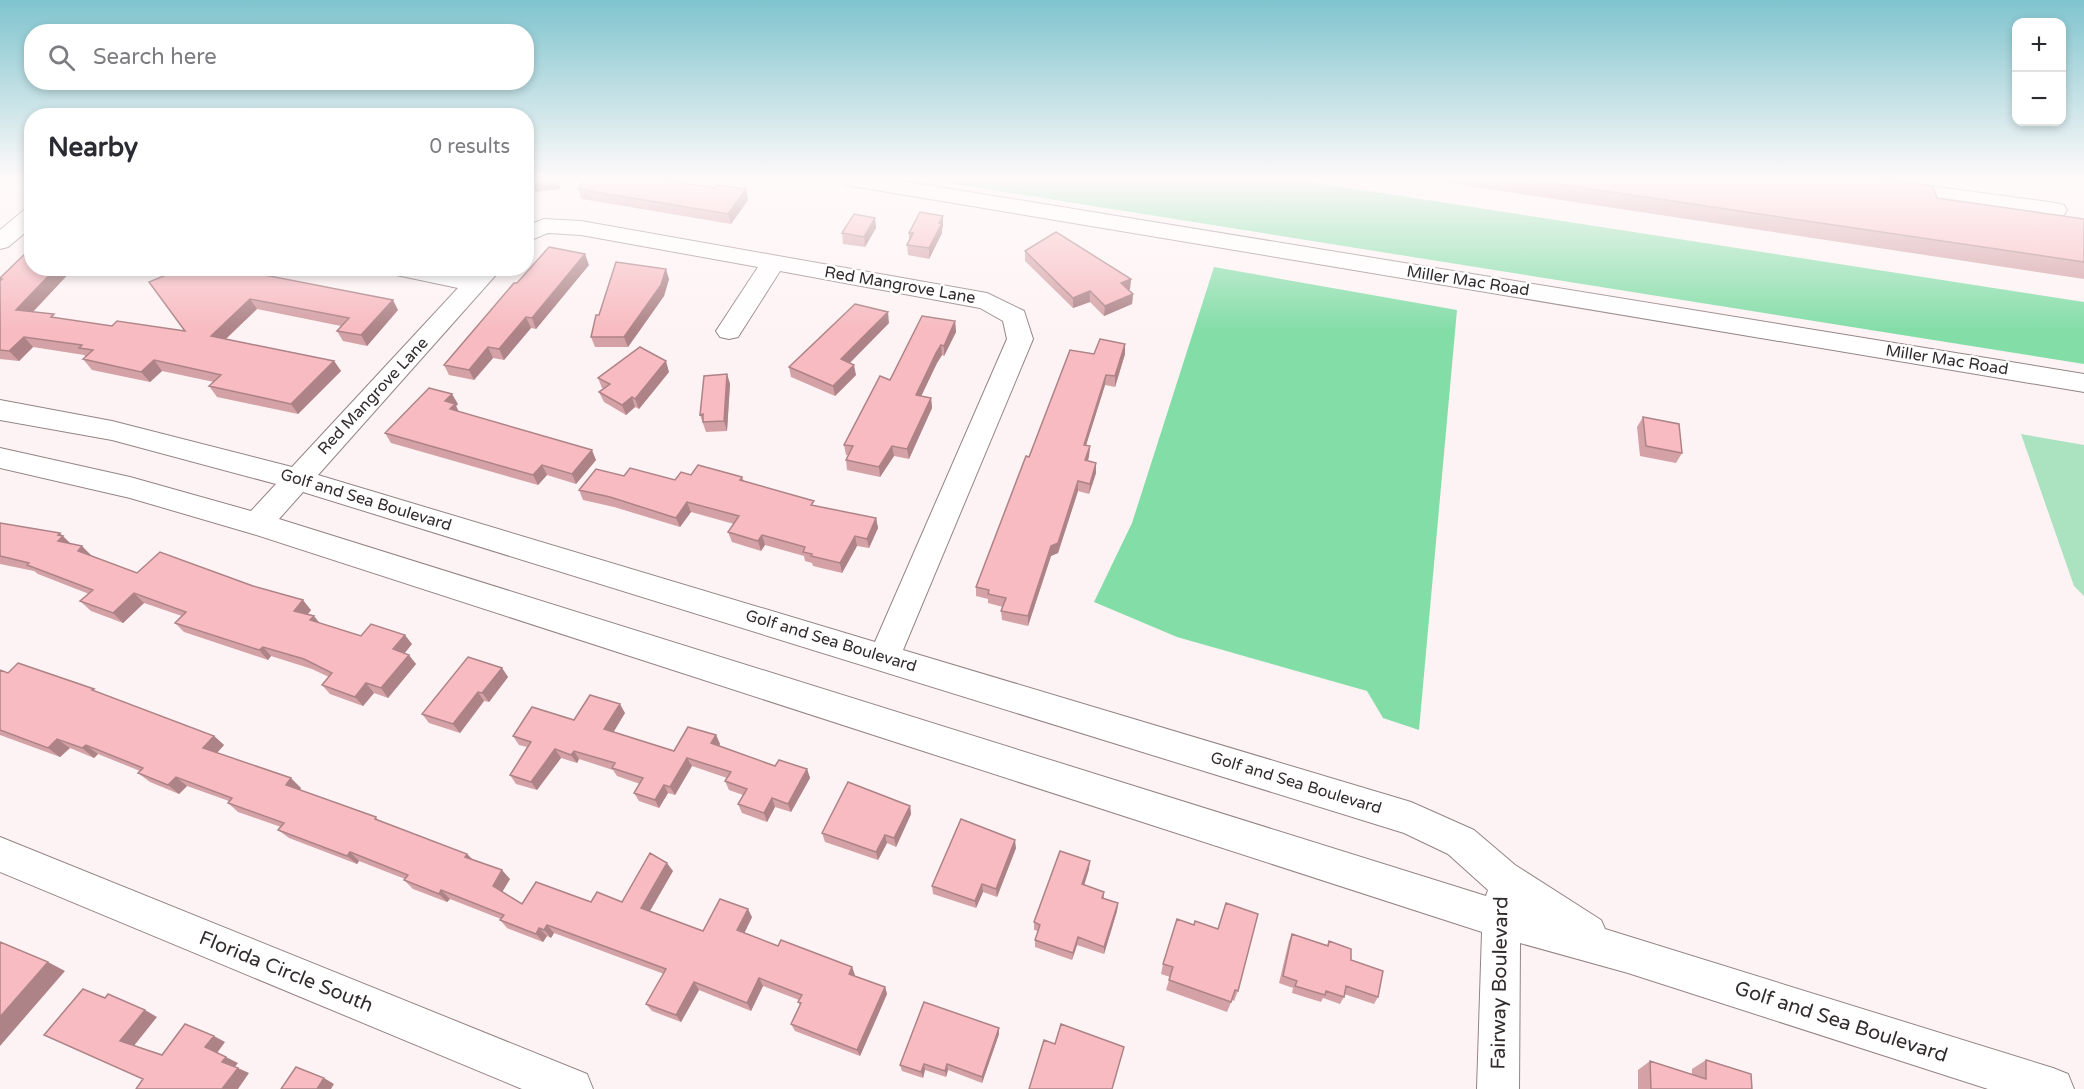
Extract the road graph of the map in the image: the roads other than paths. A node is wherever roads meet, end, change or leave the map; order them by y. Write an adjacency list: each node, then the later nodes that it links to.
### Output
1 (10, 230): 4 (street)
2 (591, 230): 5 (street, Red Mangrove Lane)
3 (1159, 230): 8 (street, Miller Mac Road)
4 (0, 242)
5 (774, 262): 7 (street); 13 (street, Red Mangrove Lane)
6 (483, 277): 11 (street, Red Mangrove Lane)
7 (729, 331)
8 (2084, 383)
9 (0, 410): 11 (street, Golf and Sea Boulevard)
10 (0, 458): 12 (street, Golf and Sea Boulevard)
11 (296, 479): 12 (street, Red Mangrove Lane); 13 (street, Golf and Sea Boulevard)
12 (257, 524): 16 (street, Golf and Sea Boulevard)
13 (884, 657): 15 (street, Golf and Sea Boulevard)
14 (0, 854): 18 (street, Florida Circle South)
15 (1502, 878): 16 (street, Fairway Boulevard); 17 (street, Golf and Sea Boulevard)
16 (1501, 919): 17 (street, Golf and Sea Boulevard); 19 (street, Fairway Boulevard)
17 (1628, 954): 20 (street, Golf and Sea Boulevard)
18 (572, 1089)
19 (1498, 1089)
20 (2053, 1089)

